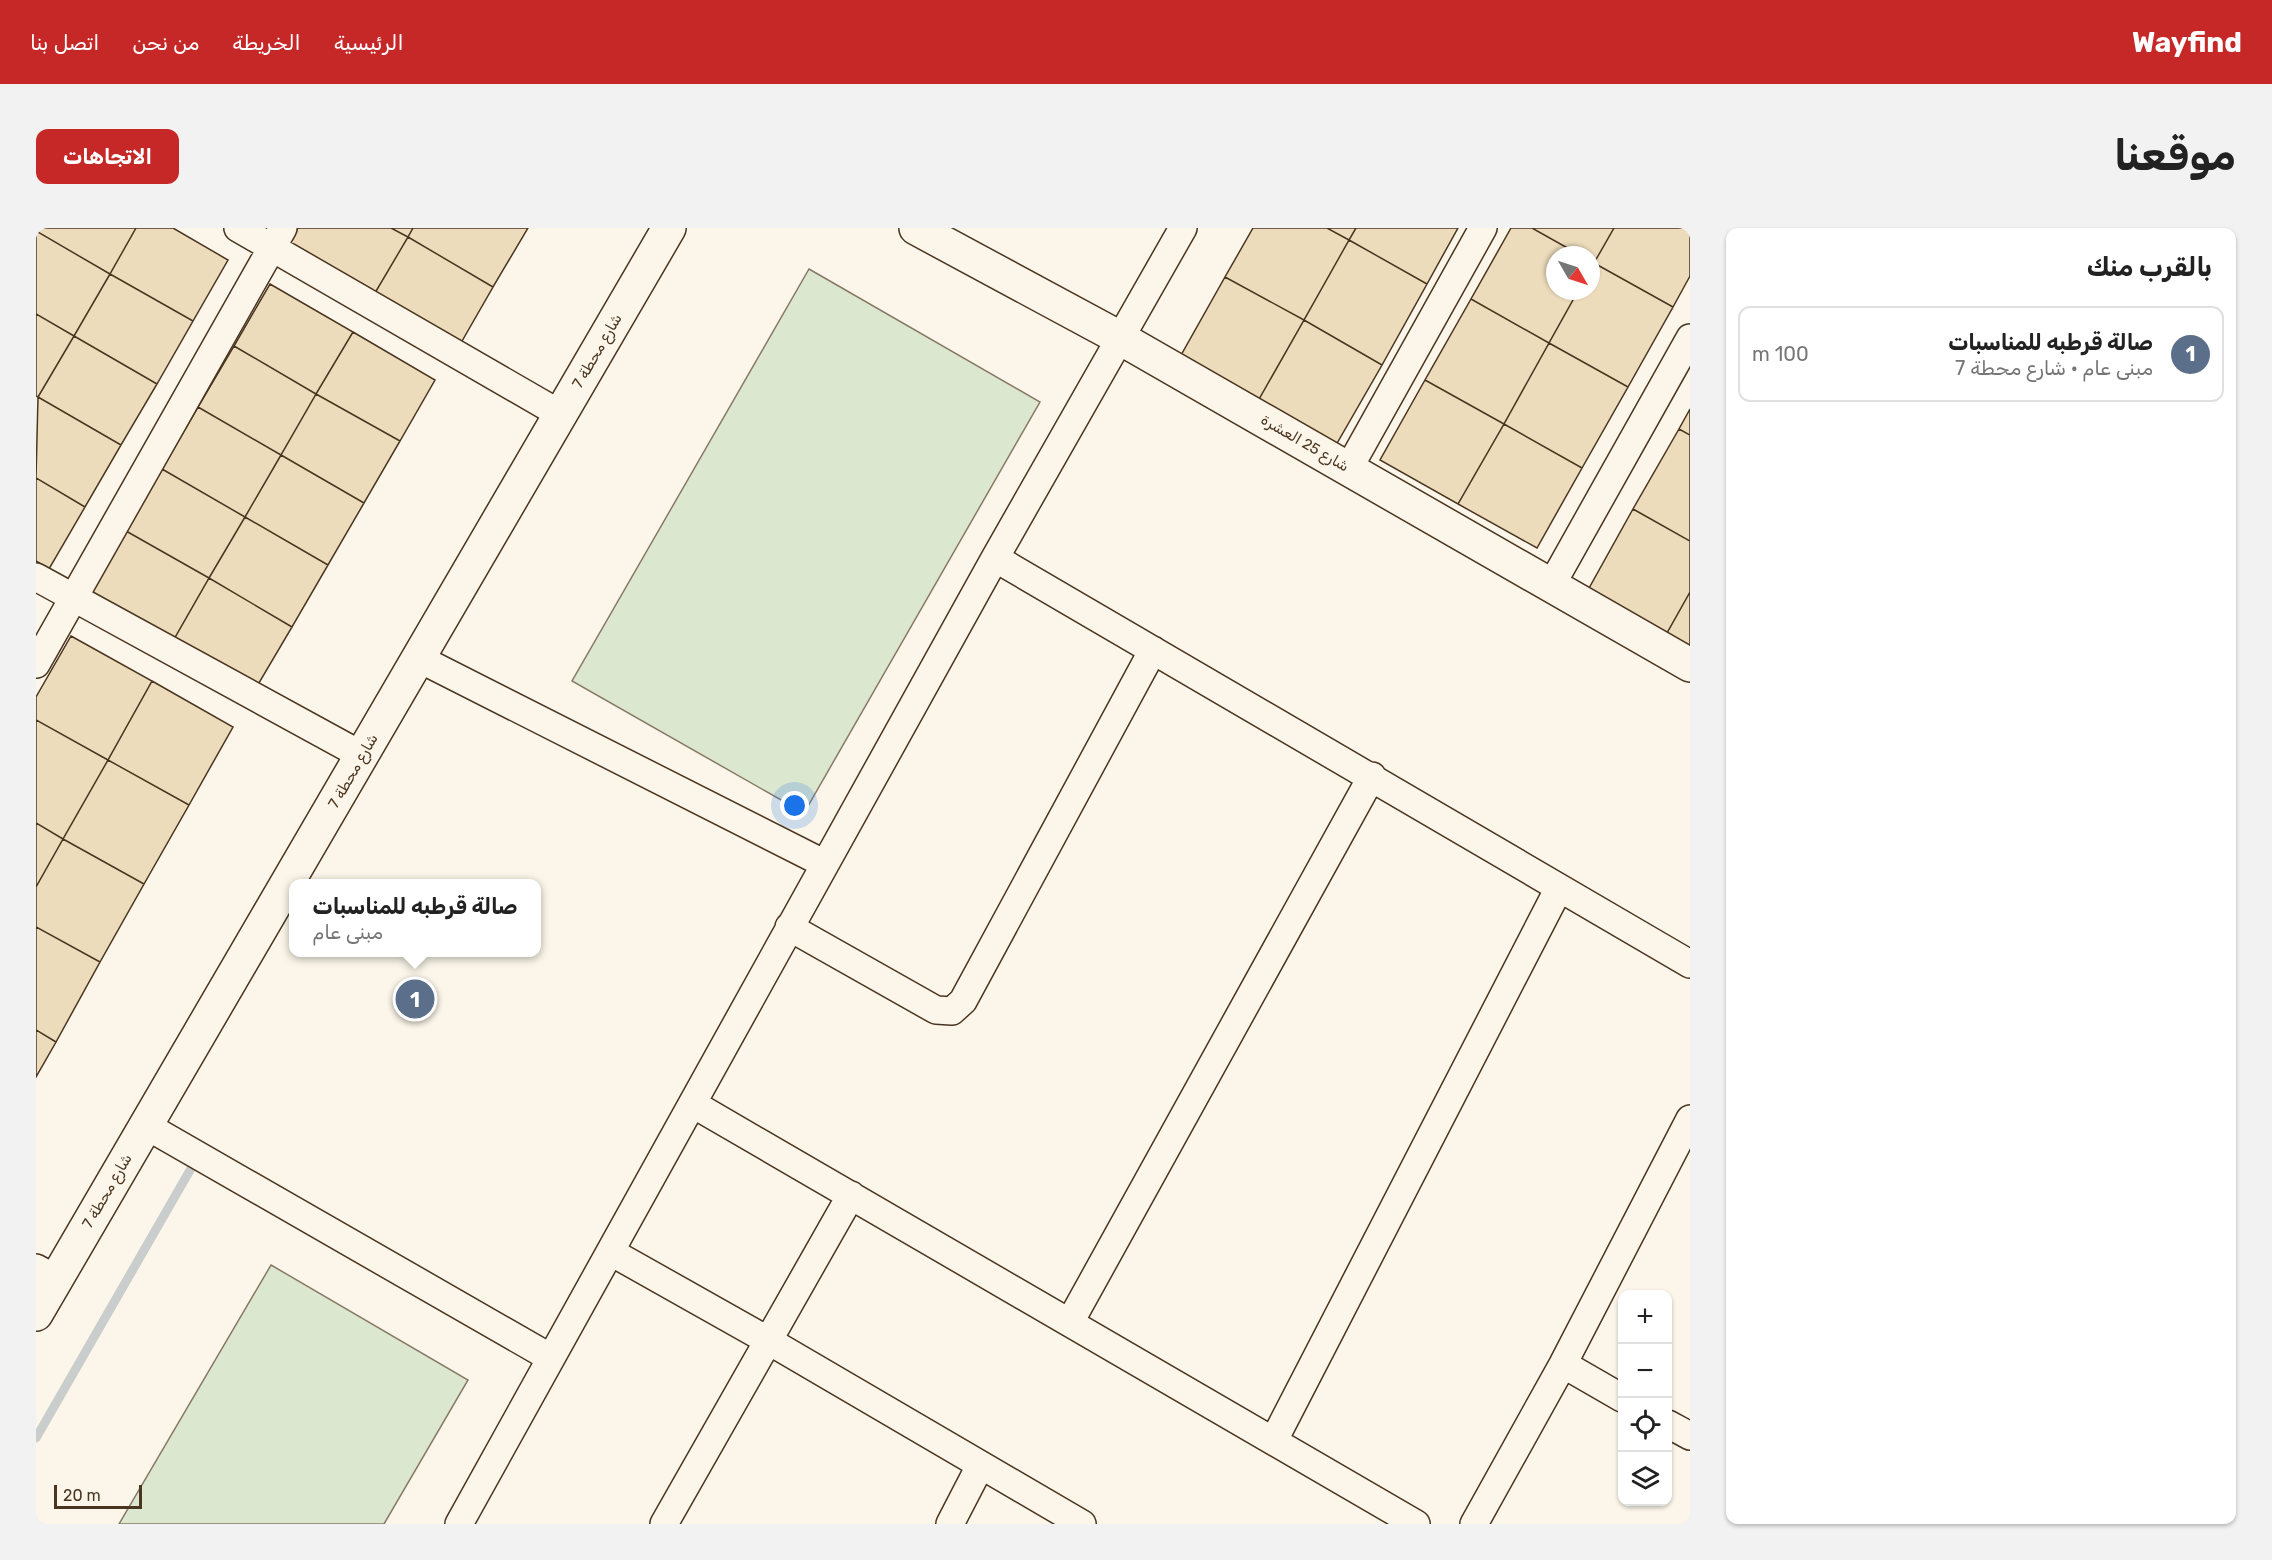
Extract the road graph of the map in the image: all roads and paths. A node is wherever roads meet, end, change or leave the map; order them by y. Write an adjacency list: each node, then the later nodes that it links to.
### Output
1 (238, 228): 6 (street)
2 (669, 228): 9 (street, شارع محطة 7)
3 (916, 228): 7 (street, شارع 25 العشرة)
4 (1183, 228): 7 (street)
5 (1483, 228): 10 (street)
6 (277, 238): 9 (street); 14 (street)
7 (1120, 338): 10 (street, شارع 25 العشرة); 11 (street)
8 (1690, 338): 13 (street)
9 (560, 414): 16 (street, شارع محطة 7)
10 (1349, 468): 13 (street, شارع 25 العشرة)
11 (995, 558): 15 (street); 21 (street)
12 (36, 577): 14 (street)
13 (1552, 584): 18 (street, شارع 25 العشرة)
14 (74, 598): 17 (street); 19 (street)
15 (1152, 650): 20 (street); 25 (street)
16 (418, 658): 19 (street, شارع محطة 7); 21 (street)
17 (36, 664)
18 (1690, 665)
19 (363, 756): 22 (street, شارع محطة 7)
20 (1372, 776): 24 (street); 35 (street)
21 (825, 864): 25 (street)
22 (290, 879)
23 (289, 881): 29 (street, شارع محطة 7)
24 (1559, 888): 26 (street); 42 (street)
25 (789, 927): 27 (street)
26 (1690, 964)
27 (693, 1104): 31 (street); 32 (street)
28 (1690, 1119): 30 (street)
29 (145, 1125): 33 (street, شارع محطة 7); 37 (street)
30 (1681, 1156): 38 (street)
31 (851, 1195): 35 (street); 36 (street)
32 (611, 1252): 36 (street); 37 (street)
33 (46, 1274): 34 (street, شارع محطة 7)
34 (36, 1314)
35 (1070, 1322): 42 (street)
36 (769, 1341): 43 (street); 45 (street)
37 (551, 1359): 44 (street)
38 (1563, 1364): 39 (street); 49 (street)
39 (1618, 1395)
40 (1672, 1426): 41 (street)
41 (1690, 1436)
42 (1274, 1440): 48 (street)
43 (980, 1466): 46 (street); 47 (street)
44 (459, 1524)
45 (664, 1524)
46 (950, 1524)
47 (1082, 1524)
48 (1416, 1524)
49 (1474, 1524)

